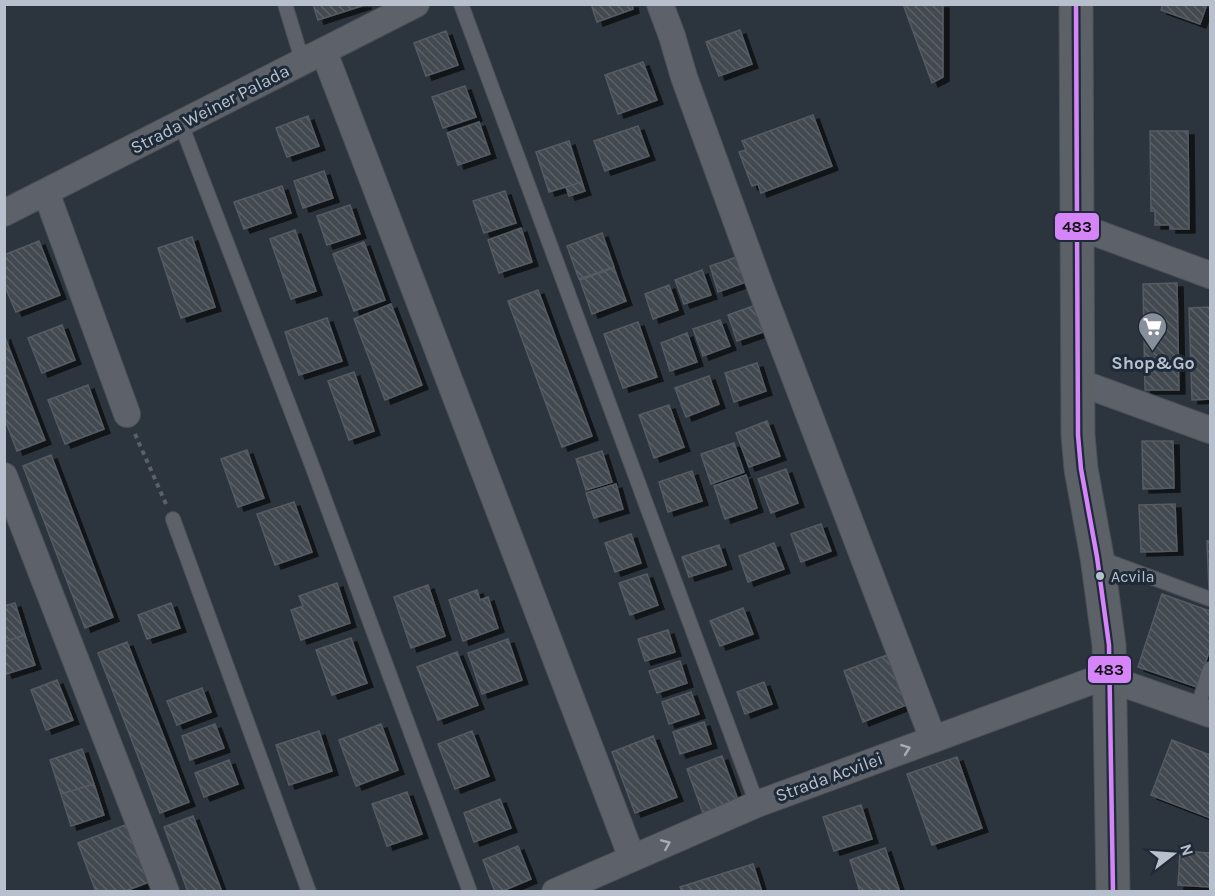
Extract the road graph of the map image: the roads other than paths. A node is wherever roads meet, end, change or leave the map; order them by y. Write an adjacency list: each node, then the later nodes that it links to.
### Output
1 (285, 4): 6 (lane)
2 (416, 4): 6 (street, Strada Weiner Palada)
3 (461, 4): 23 (lane)
4 (660, 4): 22 (street)
5 (1076, 4): 10 (street)
6 (314, 57): 7 (street, Strada Weiner Palada); 24 (street)
7 (181, 124): 8 (street, Strada Weiner Palada); 27 (lane)
8 (46, 192): 9 (street, Strada Weiner Palada); 13 (street)
9 (4, 213)
10 (1077, 226): 11 (street); 12 (street)
11 (1210, 275)
12 (1078, 382): 14 (street); 17 (street)
13 (127, 414)
14 (1210, 430)
15 (4, 476): 25 (street)
16 (172, 519): 26 (lane)
17 (1097, 557): 18 (lane); 20 (street)
18 (1210, 599)
19 (1210, 669): 21 (lane)
20 (1110, 679): 21 (street); 22 (street, Strada Acvilei); 29 (street)
21 (1204, 711)
22 (933, 739): 23 (street, Strada Acvilei, one-way to 22)
23 (758, 804): 24 (street, Strada Acvilei, one-way to 23)
24 (632, 858): 28 (street, Strada Acvilei)
25 (166, 891)
26 (309, 891)
27 (470, 891)
28 (555, 891)
29 (1113, 891)

